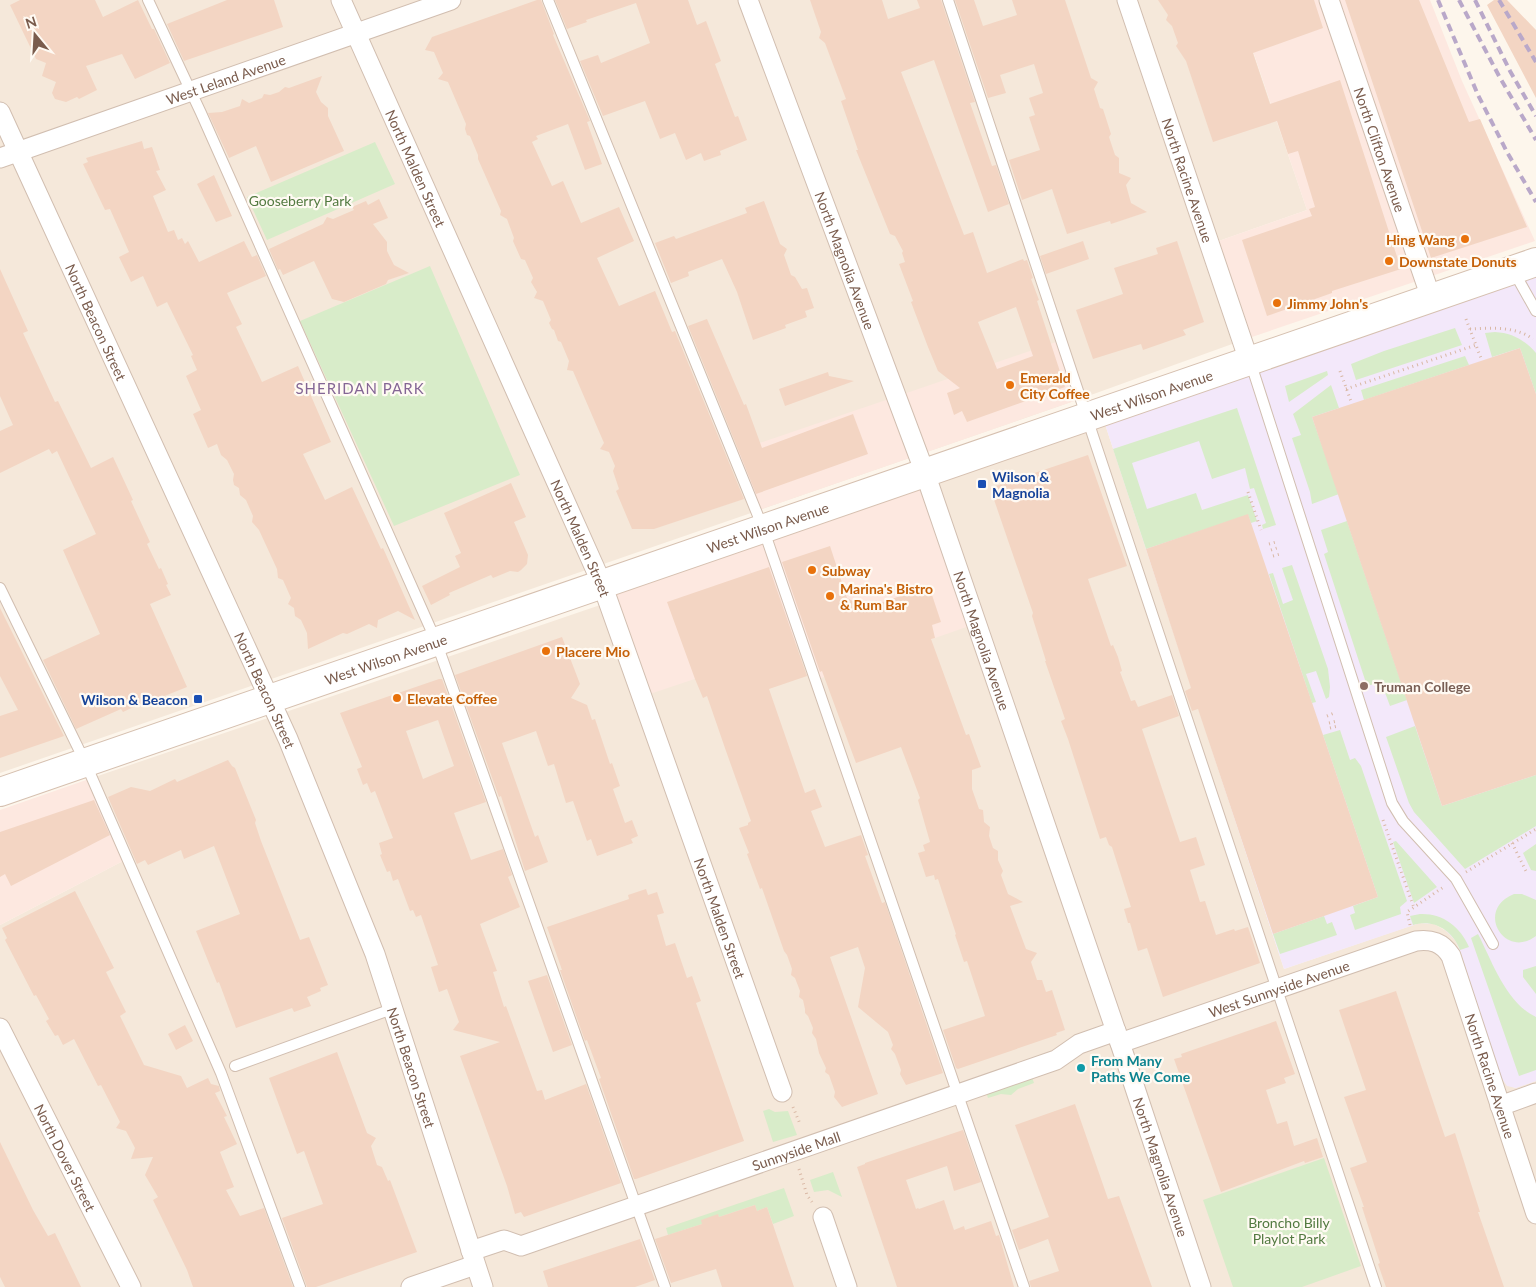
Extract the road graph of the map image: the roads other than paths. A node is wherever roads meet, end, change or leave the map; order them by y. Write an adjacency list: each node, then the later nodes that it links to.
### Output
1 (148, 0): 10 (lane)
2 (341, 0): 9 (street, North Malden Street)
3 (451, 0): 9 (street, West Leland Avenue)
4 (548, 0): 20 (lane)
5 (748, 0): 19 (street, North Magnolia Avenue)
6 (948, 0): 18 (lane)
7 (1127, 0): 17 (street, North Racine Avenue)
8 (1329, 0): 15 (street, North Clifton Avenue)
9 (356, 33): 10 (street, West Leland Avenue); 21 (street, North Malden Street)
10 (191, 91): 12 (street, West Leland Avenue); 23 (lane)
11 (0, 112): 12 (street, North Beacon Street)
12 (18, 152): 13 (street, West Leland Avenue); 24 (street, North Beacon Street)
13 (0, 158)
14 (1524, 266): 15 (street, West Wilson Avenue); 16 (lane)
15 (1431, 298): 17 (street, West Wilson Avenue)
16 (1536, 311)
17 (1249, 360): 18 (street, West Wilson Avenue); 28 (lane)
18 (1087, 416): 19 (street, West Wilson Avenue); 29 (lane)
19 (925, 473): 20 (street, West Wilson Avenue); 32 (street, North Magnolia Avenue)
20 (763, 528): 21 (street, West Wilson Avenue); 36 (lane)
21 (602, 584): 23 (street, West Wilson Avenue); 34 (street, North Malden Street)
22 (0, 588): 25 (lane)
23 (436, 641): 24 (street, West Wilson Avenue); 38 (lane)
24 (270, 699): 25 (street, West Wilson Avenue); 30 (street, North Beacon Street)
25 (85, 762): 26 (street, West Wilson Avenue); 43 (lane)
26 (0, 792)
27 (1437, 942): 29 (street, West Sunnyside Avenue); 37 (street, North Racine Avenue)
28 (1493, 944)
29 (1277, 990): 32 (street, West Sunnyside Avenue); 50 (lane)
30 (392, 1009): 33 (lane); 41 (street, North Beacon Street)
31 (0, 1028): 42 (street, North Dover Street)
32 (1118, 1037): 36 (street, Sunnyside Mall); 49 (street, North Magnolia Avenue)
33 (235, 1066)
34 (782, 1092)
35 (1536, 1093): 37 (street)
36 (958, 1094): 38 (street, Sunnyside Mall); 48 (lane)
37 (1500, 1106): 39 (street, North Racine Avenue)
38 (637, 1206): 41 (street, Sunnyside Mall); 46 (lane)
39 (1536, 1214)
40 (823, 1217): 47 (street)
41 (473, 1258): 44 (street); 45 (street, North Beacon Street)
42 (131, 1287)
43 (300, 1287)
44 (412, 1287)
45 (483, 1287)
46 (665, 1287)
47 (847, 1287)
48 (1024, 1287)
49 (1201, 1287)
50 (1376, 1287)

